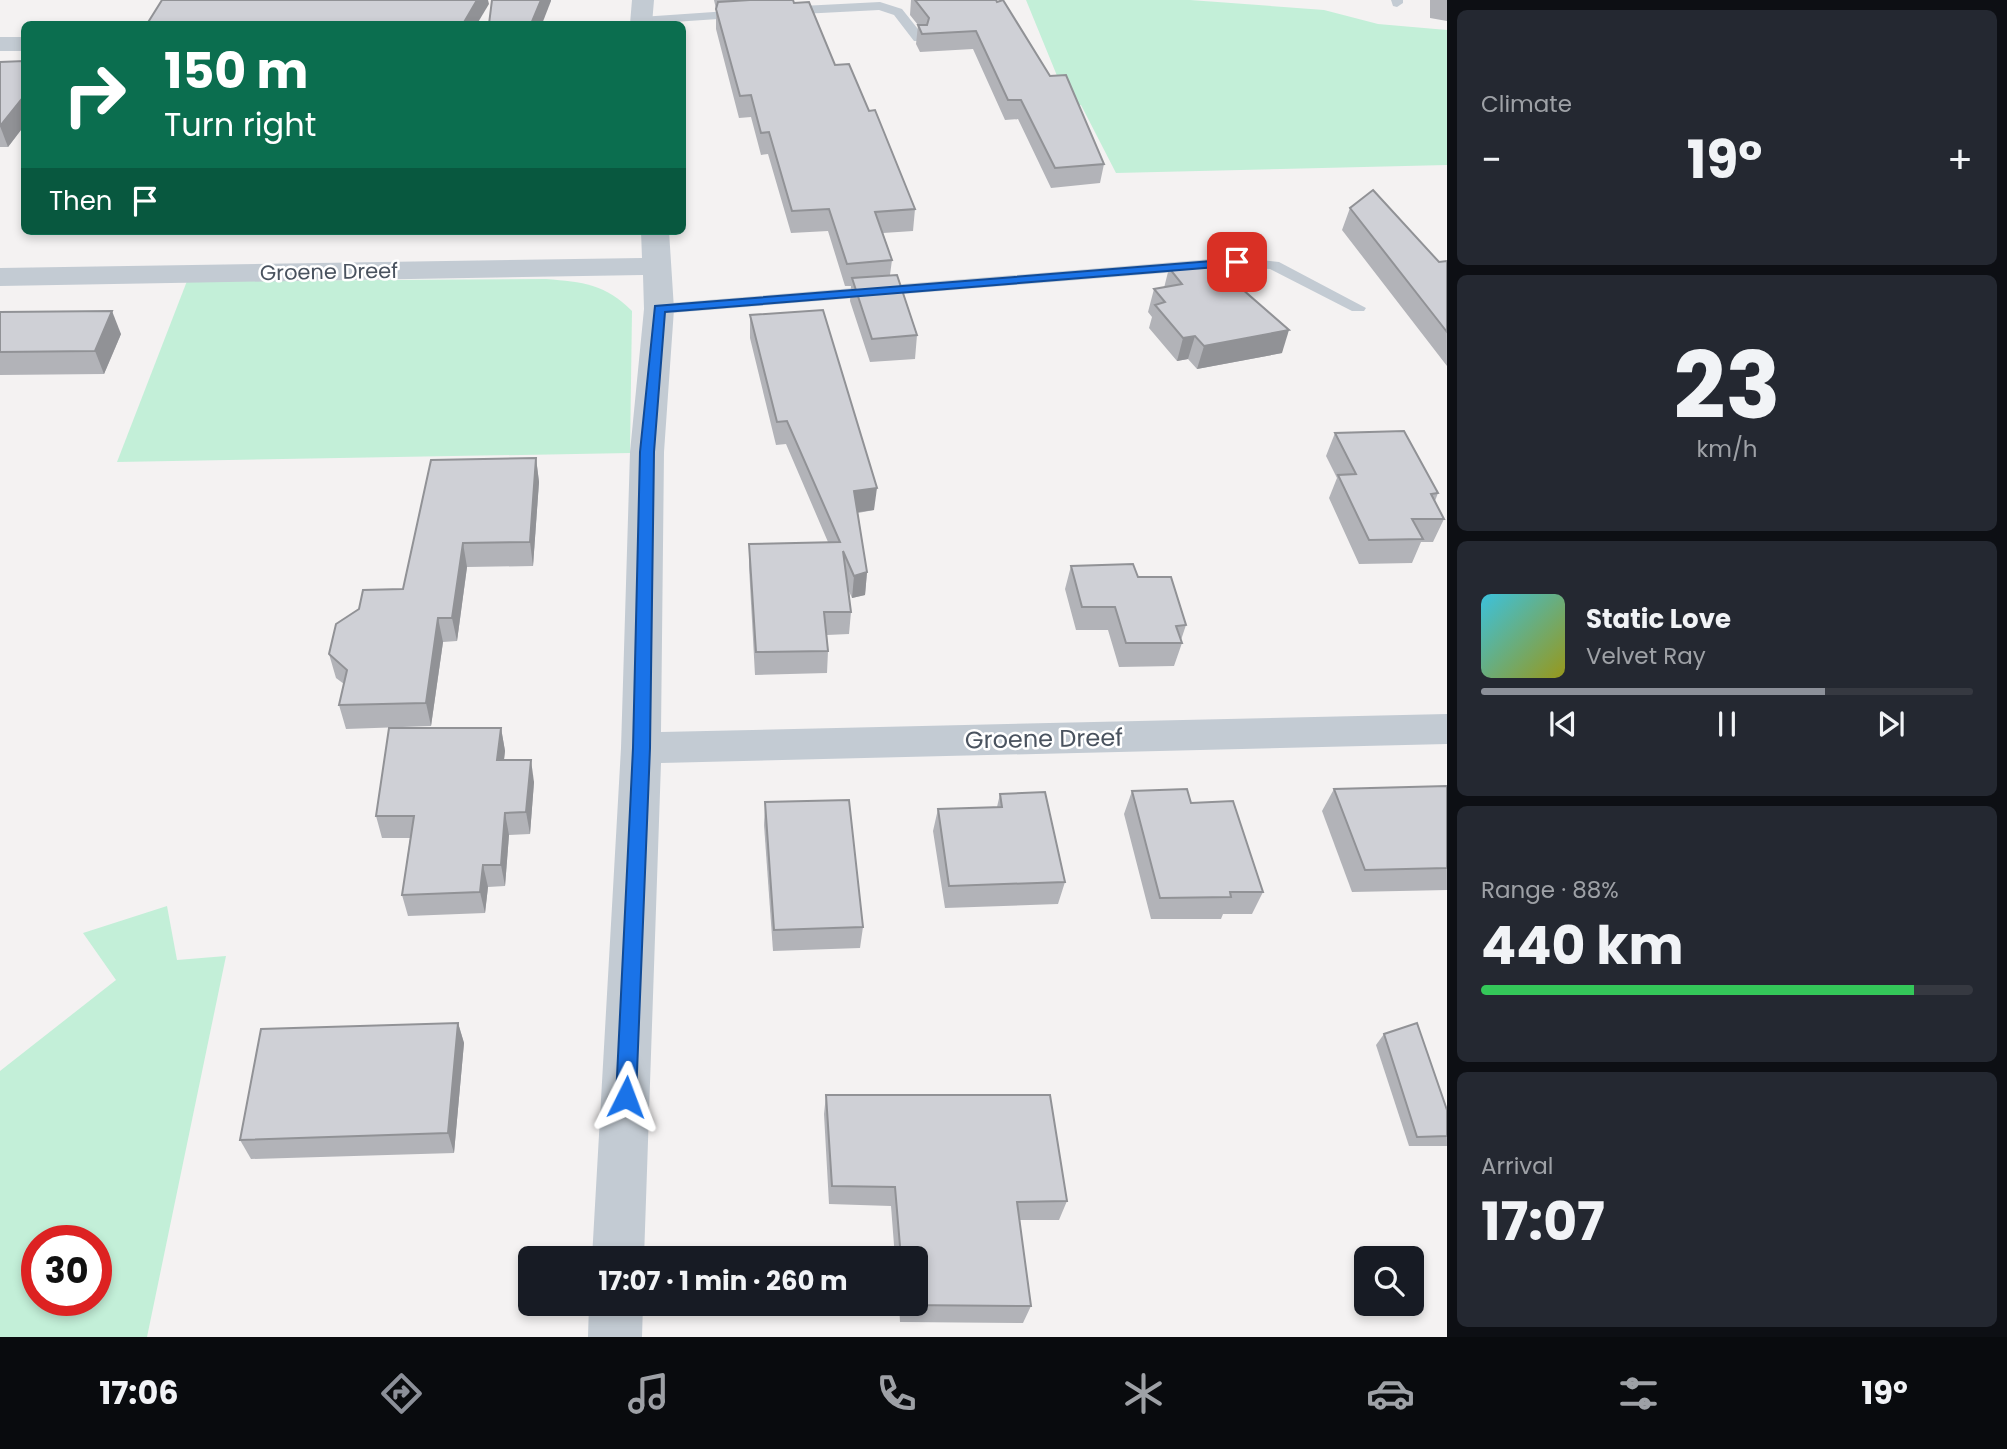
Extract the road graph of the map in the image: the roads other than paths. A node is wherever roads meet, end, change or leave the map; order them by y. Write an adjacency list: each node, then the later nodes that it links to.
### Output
1 (642, 15): 2 (lane)
2 (919, 38)
3 (0, 44): 4 (street)
4 (21, 44)
5 (656, 248): 6 (street, Groene Dreef); 8 (street, Groene Dreef)
6 (0, 278)
7 (1358, 308): 8 (lane)
8 (659, 309): 10 (street, Groene Dreef)
9 (1447, 729): 10 (street, Groene Dreef)
10 (641, 748): 11 (street, Groene Dreef)
11 (619, 1246)
12 (616, 1316): 13 (street)
13 (615, 1337)

